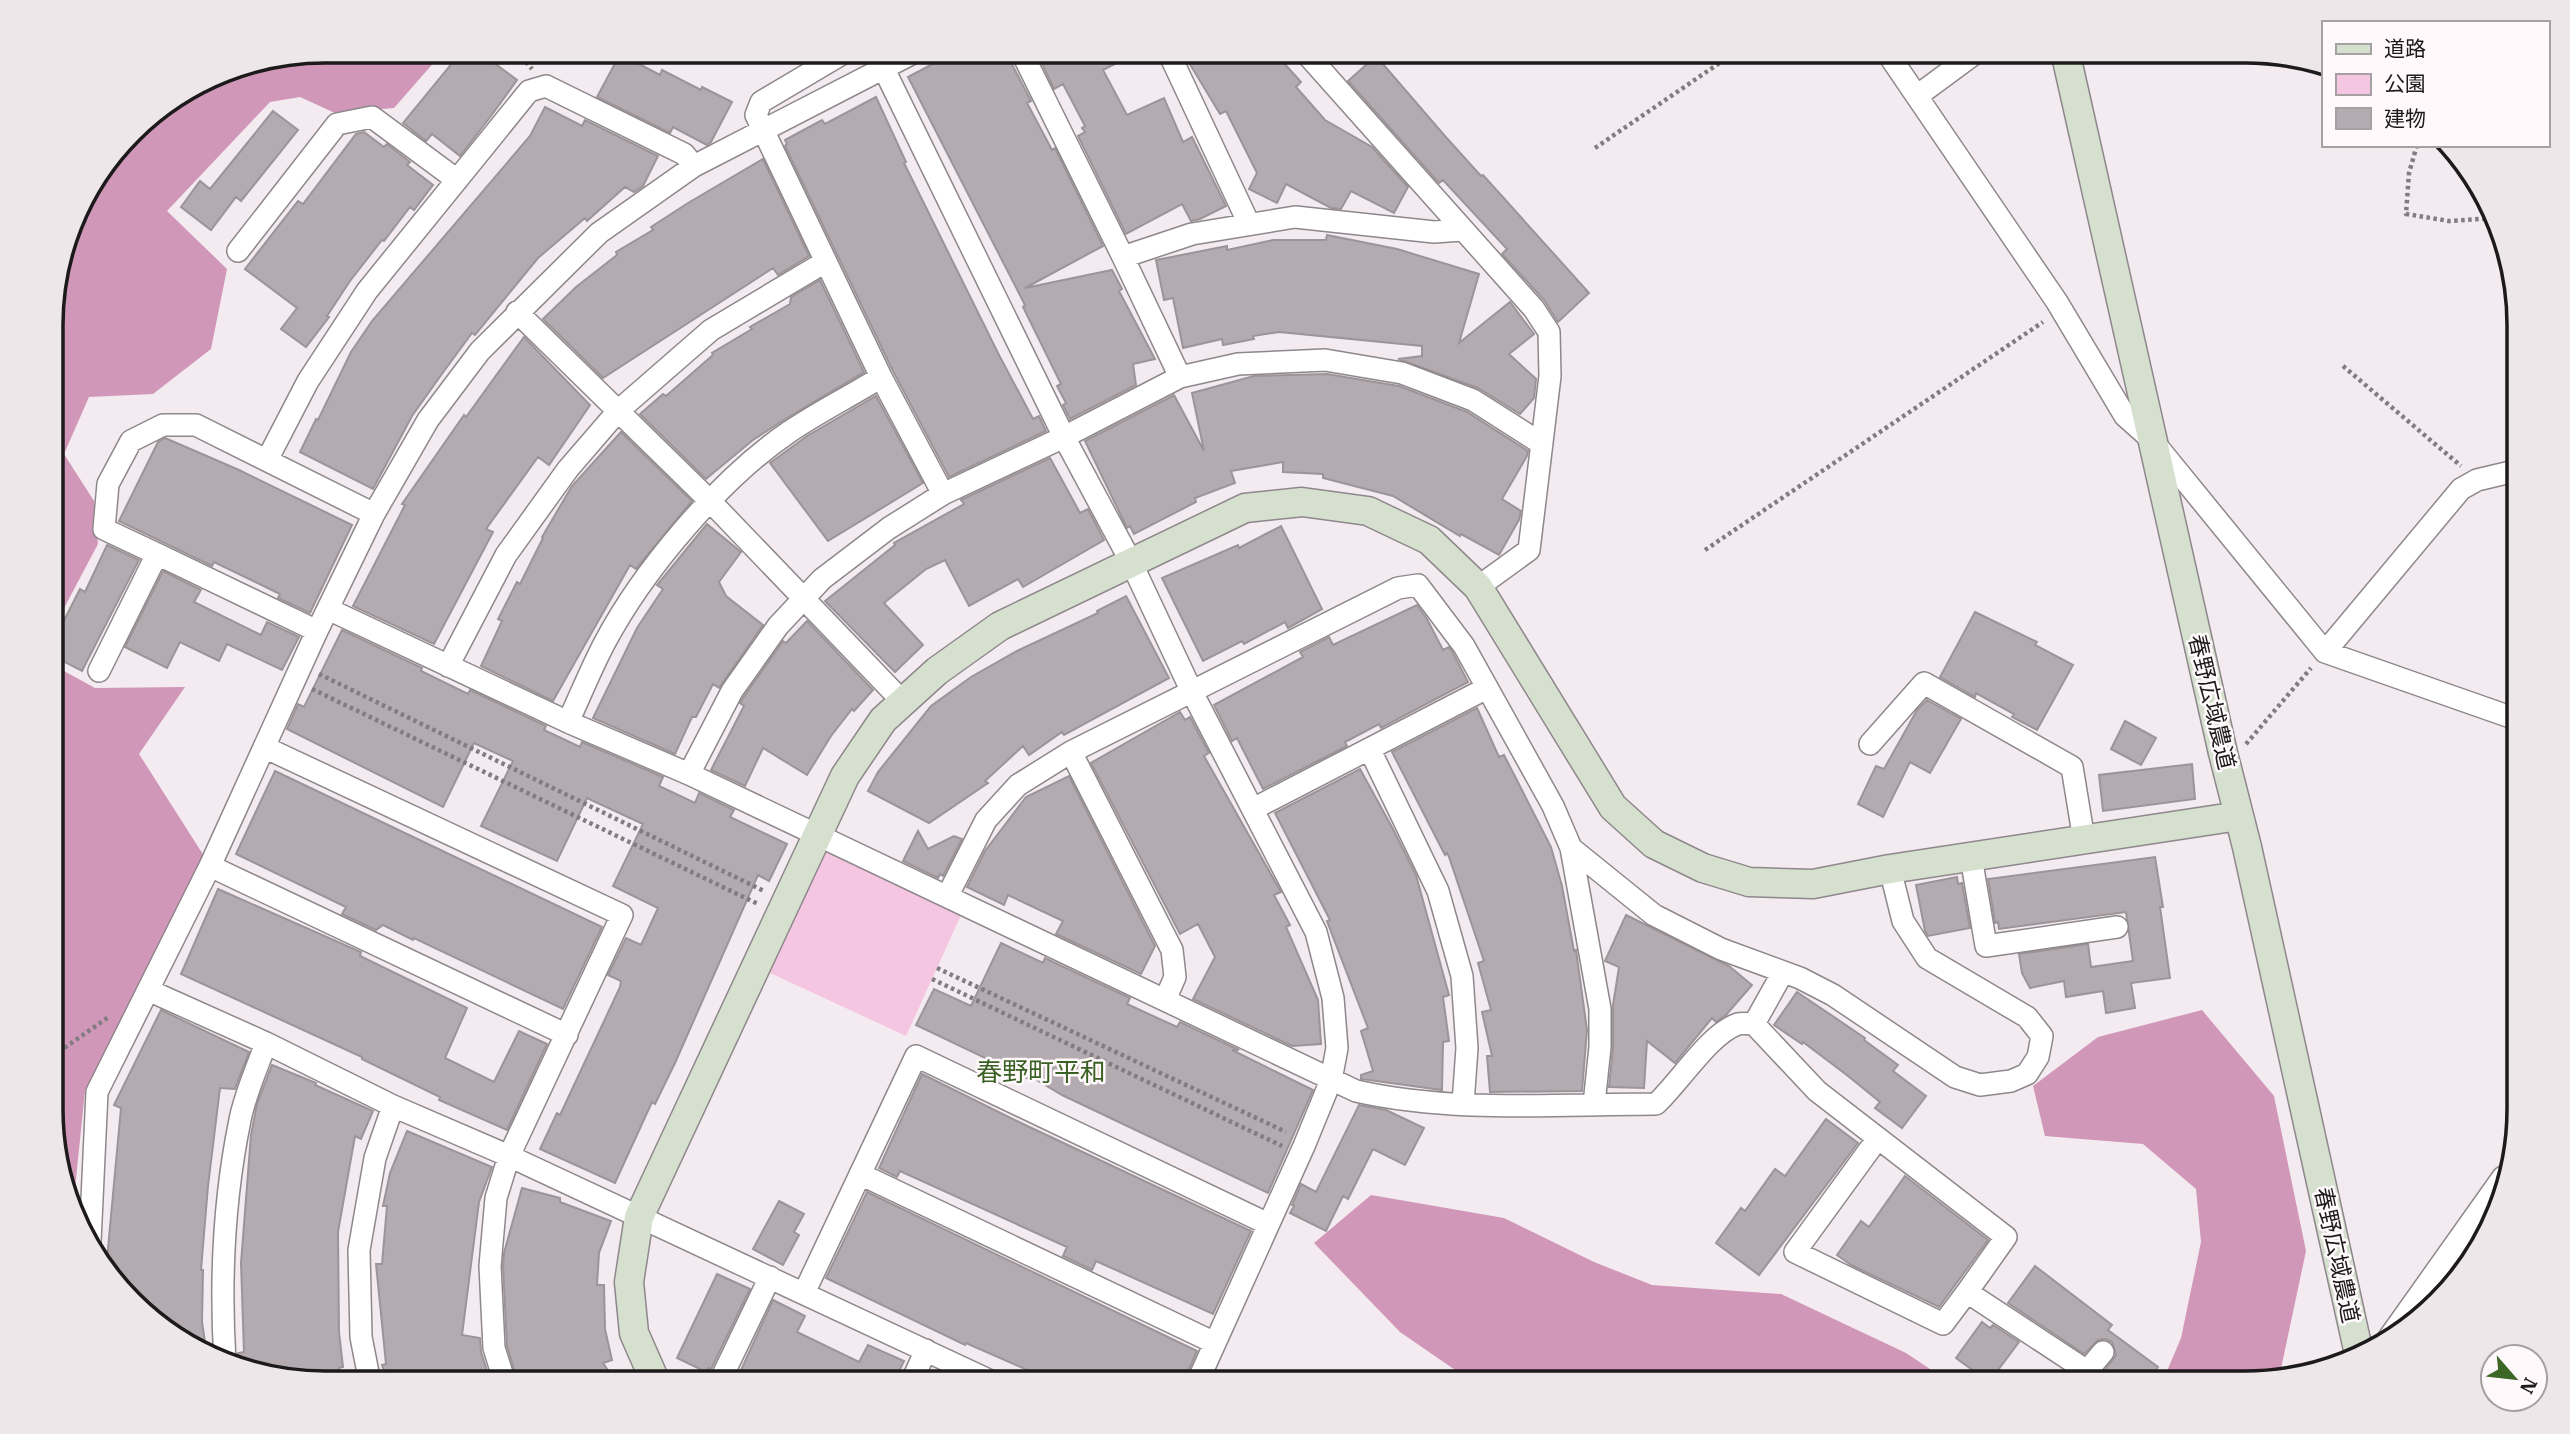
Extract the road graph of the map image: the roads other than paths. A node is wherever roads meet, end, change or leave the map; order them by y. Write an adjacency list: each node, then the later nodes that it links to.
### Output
1 (827, 63): 11 (street)
2 (892, 63): 9 (street)
3 (1027, 63): 17 (street)
4 (1174, 63): 14 (street)
5 (1315, 63): 15 (street)
6 (1894, 63): 10 (street)
7 (1962, 63): 10 (street)
8 (2068, 63): 24 (street, 春野広域農道)
9 (883, 67): 11 (street); 23 (street)
10 (1917, 96): 24 (street)
11 (762, 131): 12 (street); 18 (street)
12 (694, 166): 13 (street); 19 (street)
13 (457, 180): 16 (street); 26 (street)
14 (1249, 224): 15 (street); 17 (street)
15 (1462, 230): 25 (street)
16 (238, 251)
17 (1123, 257): 21 (street)
18 (825, 262): 20 (street); 22 (street)
19 (517, 312): 22 (street); 30 (street)
20 (881, 377): 28 (street); 29 (street)
21 (1180, 377): 23 (street); 25 (street)
22 (618, 411): 29 (street); 38 (street)
23 (1064, 437): 28 (street); 32 (street)
24 (2152, 440): 37 (street); 51 (street, 春野広域農道)
25 (1542, 444): 33 (street)
26 (267, 460): 30 (street); 31 (street)
27 (2507, 473): 37 (street)
28 (943, 494): 34 (street)
29 (710, 501): 34 (street); 44 (street)
30 (374, 513): 35 (street)
31 (157, 555): 36 (street); 39 (street)
32 (1131, 562): 33 (street); 41 (street); 42 (street)
33 (1478, 587): 57 (street)
34 (803, 599): 42 (street); 49 (street)
35 (328, 609): 36 (street); 38 (street)
36 (317, 631): 46 (street)
37 (2325, 652): 43 (street)
38 (448, 666): 44 (street)
39 (99, 671)
40 (1487, 688): 41 (street); 47 (street); 54 (street)
41 (1192, 692): 48 (street); 50 (street)
42 (903, 702): 52 (street)
43 (2507, 716)
44 (568, 722): 49 (street)
45 (1870, 744): 53 (street)
46 (264, 747): 56 (street); 64 (street)
47 (1370, 750): 50 (street); 67 (street)
48 (1071, 752): 58 (street); 62 (street)
49 (689, 774): 52 (street)
50 (1253, 809): 66 (street)
51 (2239, 816): 53 (street); 82 (street, 春野広域農道)
52 (818, 837): 58 (street); 74 (street)
53 (2084, 840): 55 (street)
54 (1571, 848): 60 (street); 68 (street)
55 (1971, 857): 57 (street); 59 (street)
56 (210, 866): 61 (street); 64 (street)
57 (1890, 869): 60 (street)
58 (948, 895): 62 (street)
59 (2118, 927)
60 (1783, 972): 63 (street)
61 (148, 990): 65 (street); 76 (street)
62 (1165, 1000): 66 (street)
63 (1754, 1024): 68 (street); 70 (street)
64 (567, 1035): 71 (street)
65 (266, 1043): 69 (street); 84 (street)
66 (1331, 1080): 67 (street); 75 (street)
67 (1463, 1104): 68 (street)
68 (1594, 1104)
69 (393, 1106): 71 (street); 86 (street)
70 (1878, 1138): 78 (street); 78 (street)
71 (509, 1156): 74 (street); 87 (street)
72 (860, 1174): 75 (street); 79 (street); 81 (street)
73 (2494, 1189): 80 (street)
74 (639, 1217): 77 (street); 88 (street)
75 (1268, 1224): 81 (street)
76 (91, 1226)
77 (770, 1277): 79 (street); 89 (street)
78 (1967, 1292): 85 (street)
79 (804, 1293): 83 (street)
80 (2400, 1320)
81 (1215, 1343): 92 (street)
82 (2357, 1346)
83 (926, 1350): 90 (street); 91 (street)
84 (224, 1351)
85 (2103, 1352)
86 (367, 1371)
87 (501, 1371)
88 (651, 1371)
89 (725, 1371)
90 (916, 1371)
91 (970, 1371)
92 (1202, 1371)

